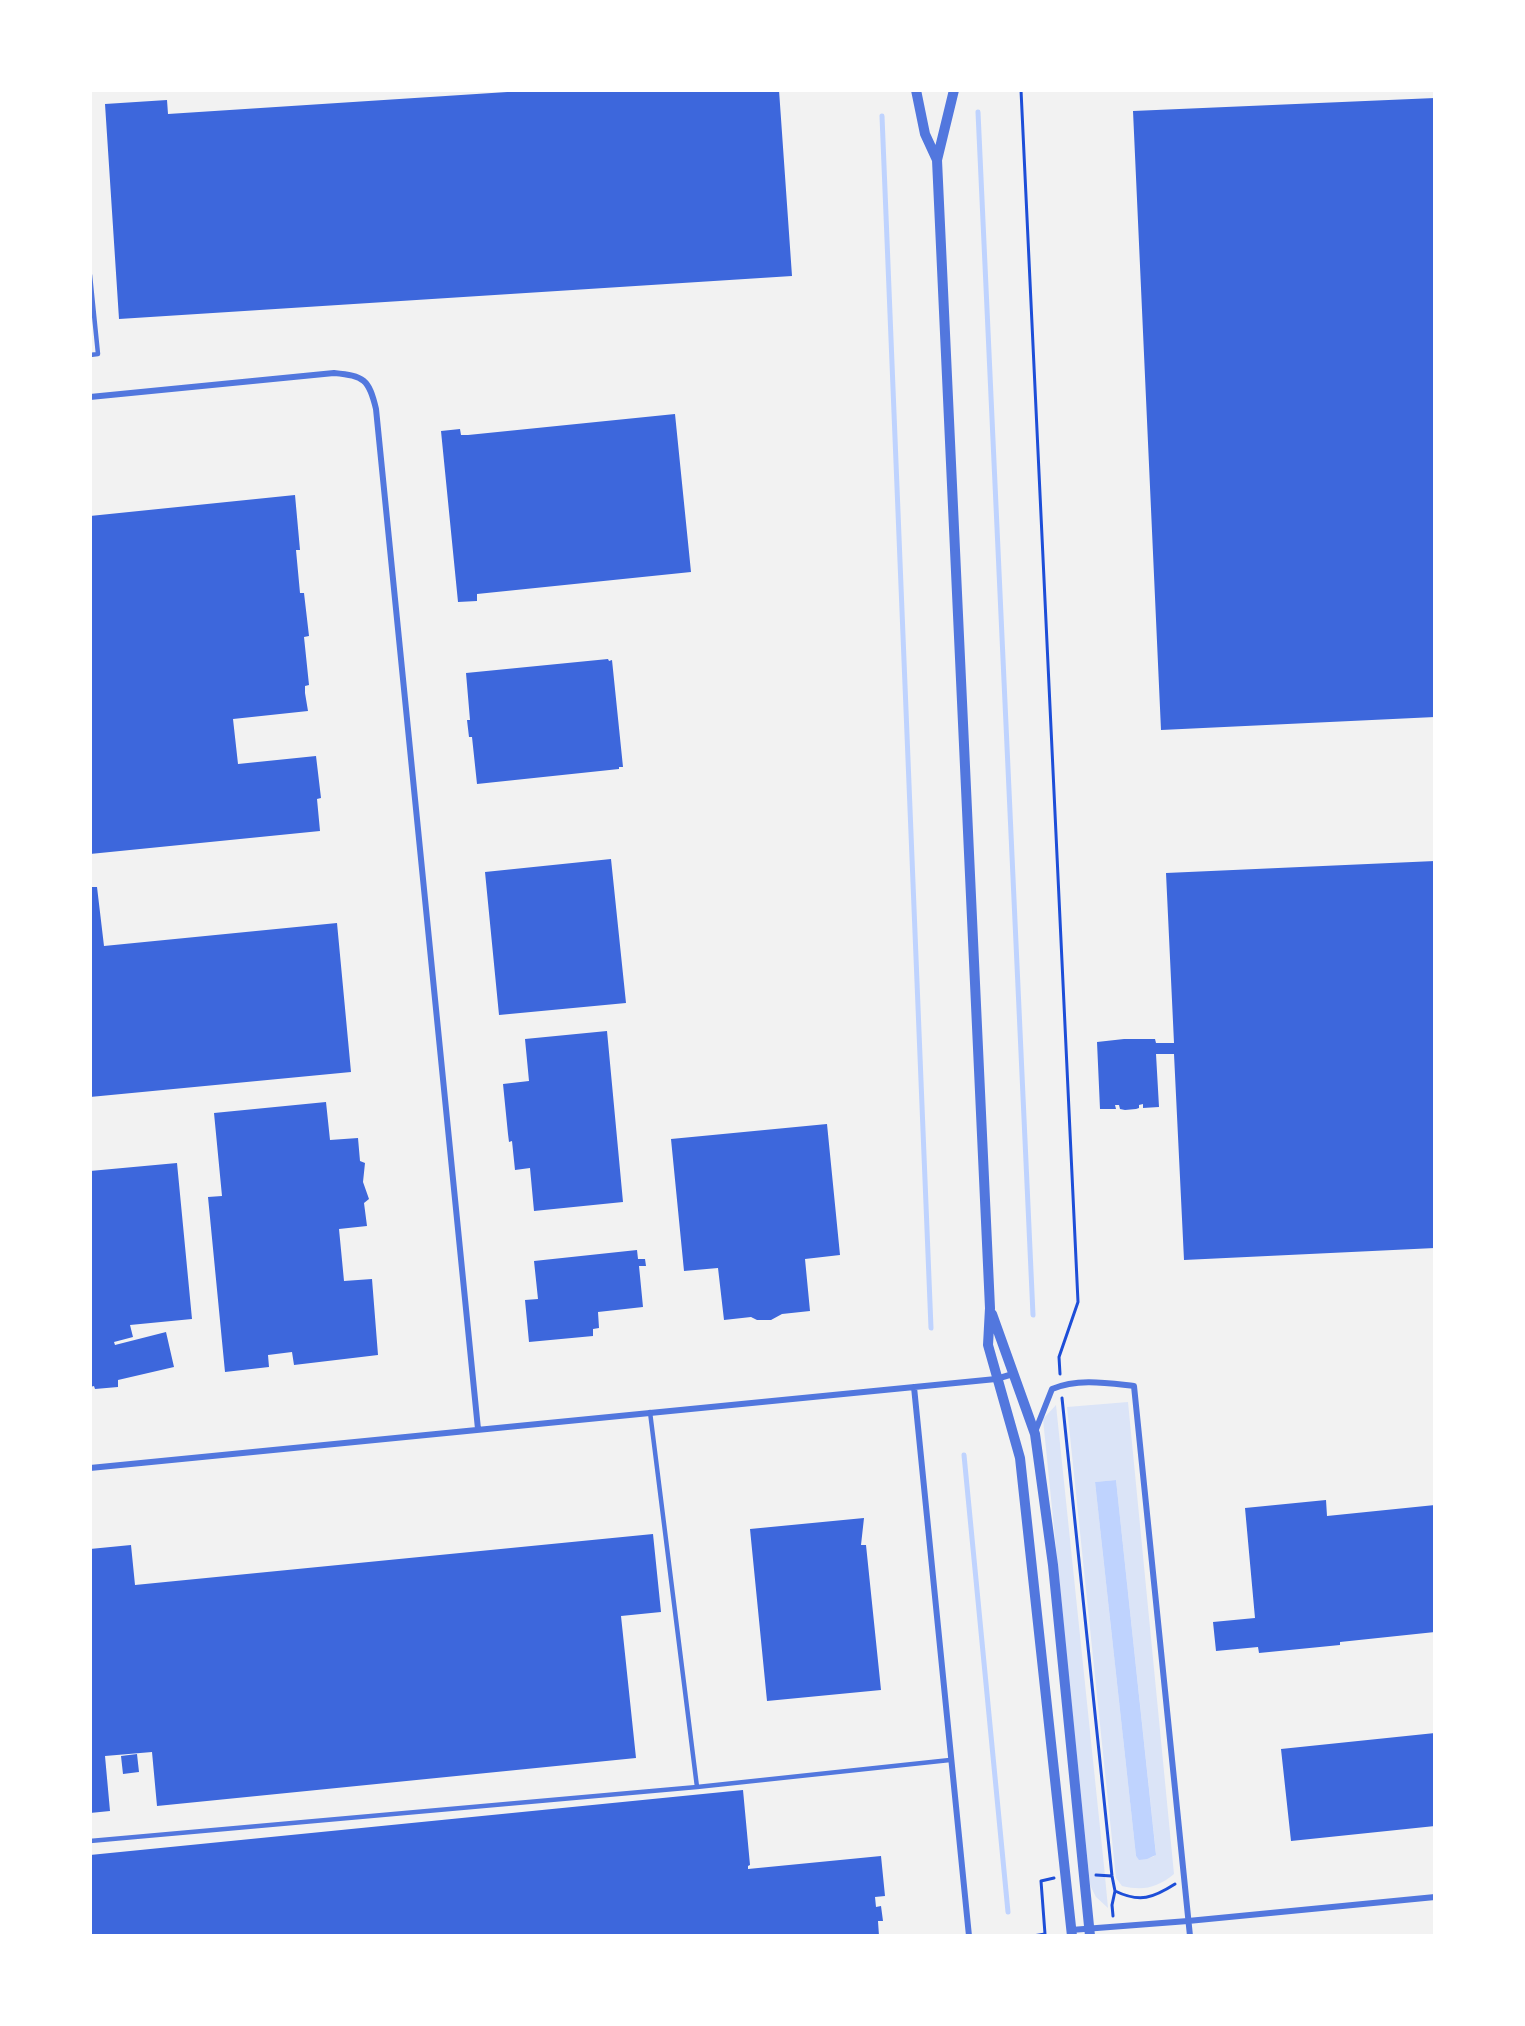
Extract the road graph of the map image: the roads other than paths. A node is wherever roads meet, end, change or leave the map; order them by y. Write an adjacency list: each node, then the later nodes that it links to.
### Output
1 (916, 90): 2 (street); 4 (street)
2 (921, 90)
3 (954, 90): 4 (street)
4 (937, 160): 8 (street)
5 (90, 275): 6 (lane)
6 (90, 355)
7 (90, 397): 13 (street)
8 (990, 1308): 9 (street); 10 (street)
9 (1013, 1374): 10 (street); 14 (street)
10 (996, 1379): 11 (street); 22 (street)
11 (914, 1387): 12 (street); 16 (street)
12 (650, 1412): 13 (street); 17 (lane)
13 (478, 1429): 15 (street)
14 (1035, 1434): 20 (street); 21 (street)
15 (90, 1468)
16 (950, 1760): 17 (lane); 23 (street)
17 (697, 1786): 18 (lane)
18 (90, 1840)
19 (1435, 1896): 20 (street)
20 (1188, 1921): 21 (street); 24 (street)
21 (1090, 1932): 22 (street)
22 (1071, 1933)
23 (969, 1936)
24 (1190, 1936)

